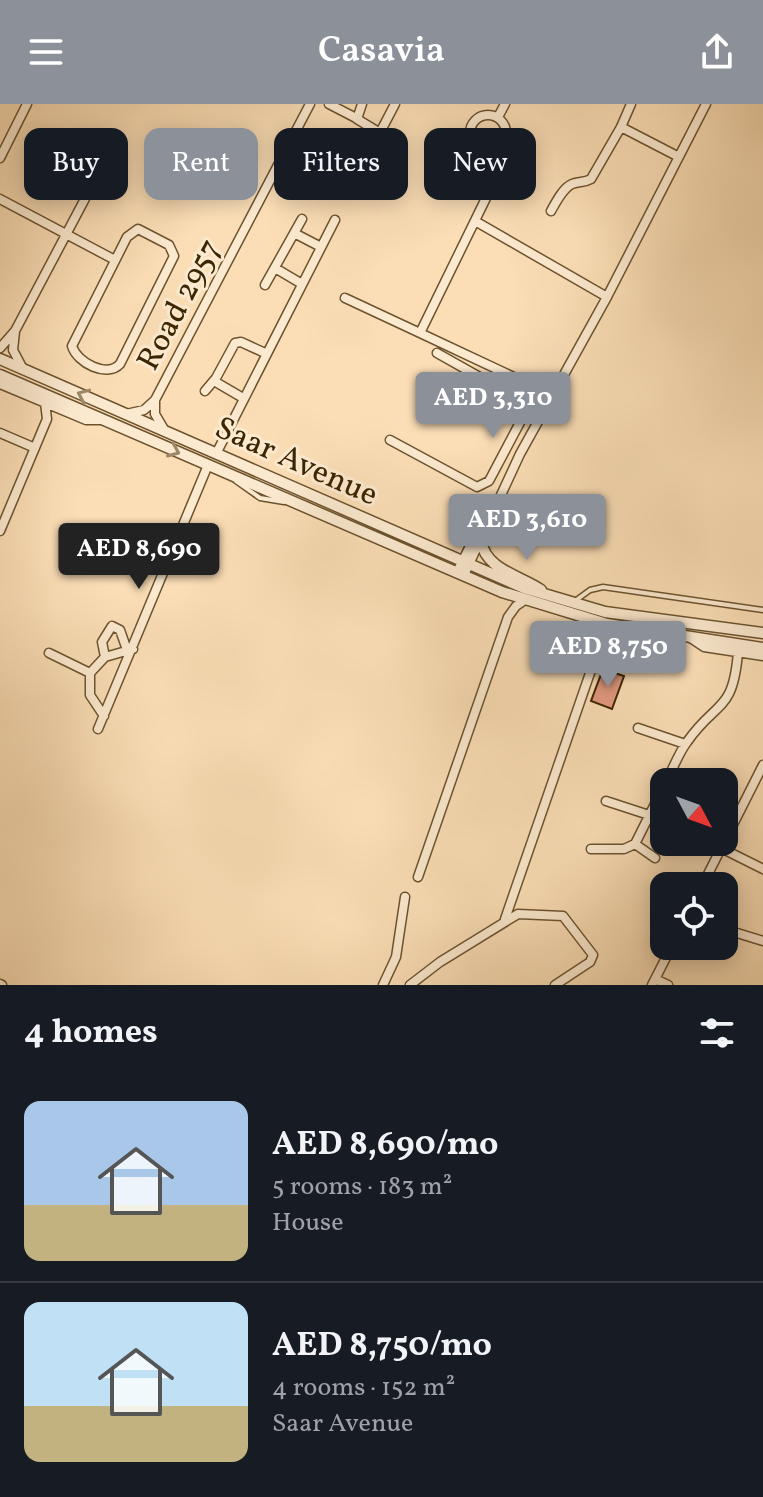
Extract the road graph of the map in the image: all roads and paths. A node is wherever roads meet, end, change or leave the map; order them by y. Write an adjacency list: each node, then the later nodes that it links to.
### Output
1 (27, 104): 17 (street)
2 (310, 104): 47 (street, Road 2957)
3 (329, 104): 10 (street)
4 (362, 104): 10 (street)
5 (395, 104): 13 (street)
6 (505, 104): 9 (street)
7 (631, 104): 11 (street)
8 (706, 104): 16 (street)
9 (498, 117): 14 (street); 15 (street)
10 (356, 118): 12 (street)
11 (621, 127): 16 (street); 21 (street)
12 (372, 128)
13 (383, 128)
14 (470, 128)
15 (504, 128)
16 (679, 157): 32 (street)
17 (0, 158)
18 (0, 199): 26 (street)
19 (85, 200): 26 (street)
20 (483, 200): 24 (street)
21 (551, 211)
22 (302, 219): 25 (street)
23 (335, 220): 27 (street)
24 (475, 221): 32 (street); 35 (street)
25 (294, 233): 27 (street); 29 (street)
26 (67, 234): 28 (street); 34 (street)
27 (321, 247): 30 (street)
28 (115, 260): 28 (street)
29 (275, 268): 30 (street); 31 (street)
30 (302, 284): 37 (street)
31 (265, 285)
32 (607, 297): 59 (street)
33 (345, 298): 35 (street)
34 (15, 331): 36 (street); 40 (street)
35 (420, 333): 42 (street)
36 (0, 348)
37 (265, 353): 43 (street); 46 (street)
38 (437, 353): 56 (street)
39 (0, 359): 40 (street, Saar Avenue)
40 (23, 369): 50 (street, Saar Avenue, one-way to 40)
41 (0, 375): 52 (street, Saar Avenue)
42 (518, 379)
43 (214, 381): 45 (street); 46 (street)
44 (0, 384): 48 (street)
45 (205, 391)
46 (243, 398): 58 (street)
47 (155, 400): 50 (street, Road 2957); 53 (street, Road 2957)
48 (45, 403): 49 (street); 51 (street)
49 (63, 410): 51 (street); 52 (street)
50 (125, 414): 53 (street, Saar Avenue)
51 (47, 419): 57 (street)
52 (102, 420): 60 (street, Saar Avenue, one-way to 60)
53 (165, 431): 58 (street, Saar Avenue)
54 (0, 433): 57 (street)
55 (390, 440): 56 (street)
56 (507, 447): 59 (street)
57 (35, 448): 62 (street)
58 (217, 452): 64 (street, Saar Avenue)
59 (520, 454): 61 (street)
60 (208, 465): 65 (street, Saar Avenue); 78 (street)
61 (487, 524): 63 (street); 64 (street)
62 (0, 531)
63 (481, 541): 64 (street); 67 (street)
64 (466, 561): 65 (street); 67 (street, Saar Avenue)
65 (460, 574): 66 (street, Saar Avenue)
66 (502, 592): 68 (street, Saar Avenue); 71 (street)
67 (548, 596): 69 (street, Saar Avenue)
68 (525, 600): 71 (street); 72 (street, Saar Avenue)
69 (573, 604): 70 (lane); 74 (street, Saar Avenue)
70 (763, 610)
71 (508, 617): 98 (street)
72 (586, 620): 73 (street, Saar Avenue); 76 (street)
73 (617, 626): 75 (street, Saar Avenue); 76 (street)
74 (763, 633)
75 (688, 637): 77 (street, Saar Avenue); 79 (street)
76 (599, 647): 100 (street)
77 (763, 648)
78 (130, 650): 82 (street); 82 (street); 84 (street)
79 (738, 652): 81 (street); 87 (street)
80 (49, 653): 83 (street)
81 (763, 656)
82 (105, 657): 83 (street)
83 (90, 673): 84 (street)
84 (104, 716): 86 (street)
85 (638, 728): 87 (street)
86 (98, 729)
87 (685, 744): 89 (street)
88 (763, 765): 91 (street)
89 (673, 768)
90 (606, 801): 92 (street)
91 (738, 814)
92 (649, 815): 93 (street)
93 (635, 844): 94 (street); 96 (street)
94 (591, 849)
95 (737, 856): 97 (street)
96 (655, 858)
97 (763, 869)
98 (418, 877)
99 (405, 897): 105 (street)
100 (505, 919): 106 (street); 107 (street)
101 (738, 933): 102 (street)
102 (763, 941)
103 (665, 960): 104 (street)
104 (653, 982): 108 (street)
105 (383, 985)
106 (410, 985)
107 (555, 985)
108 (668, 985)

